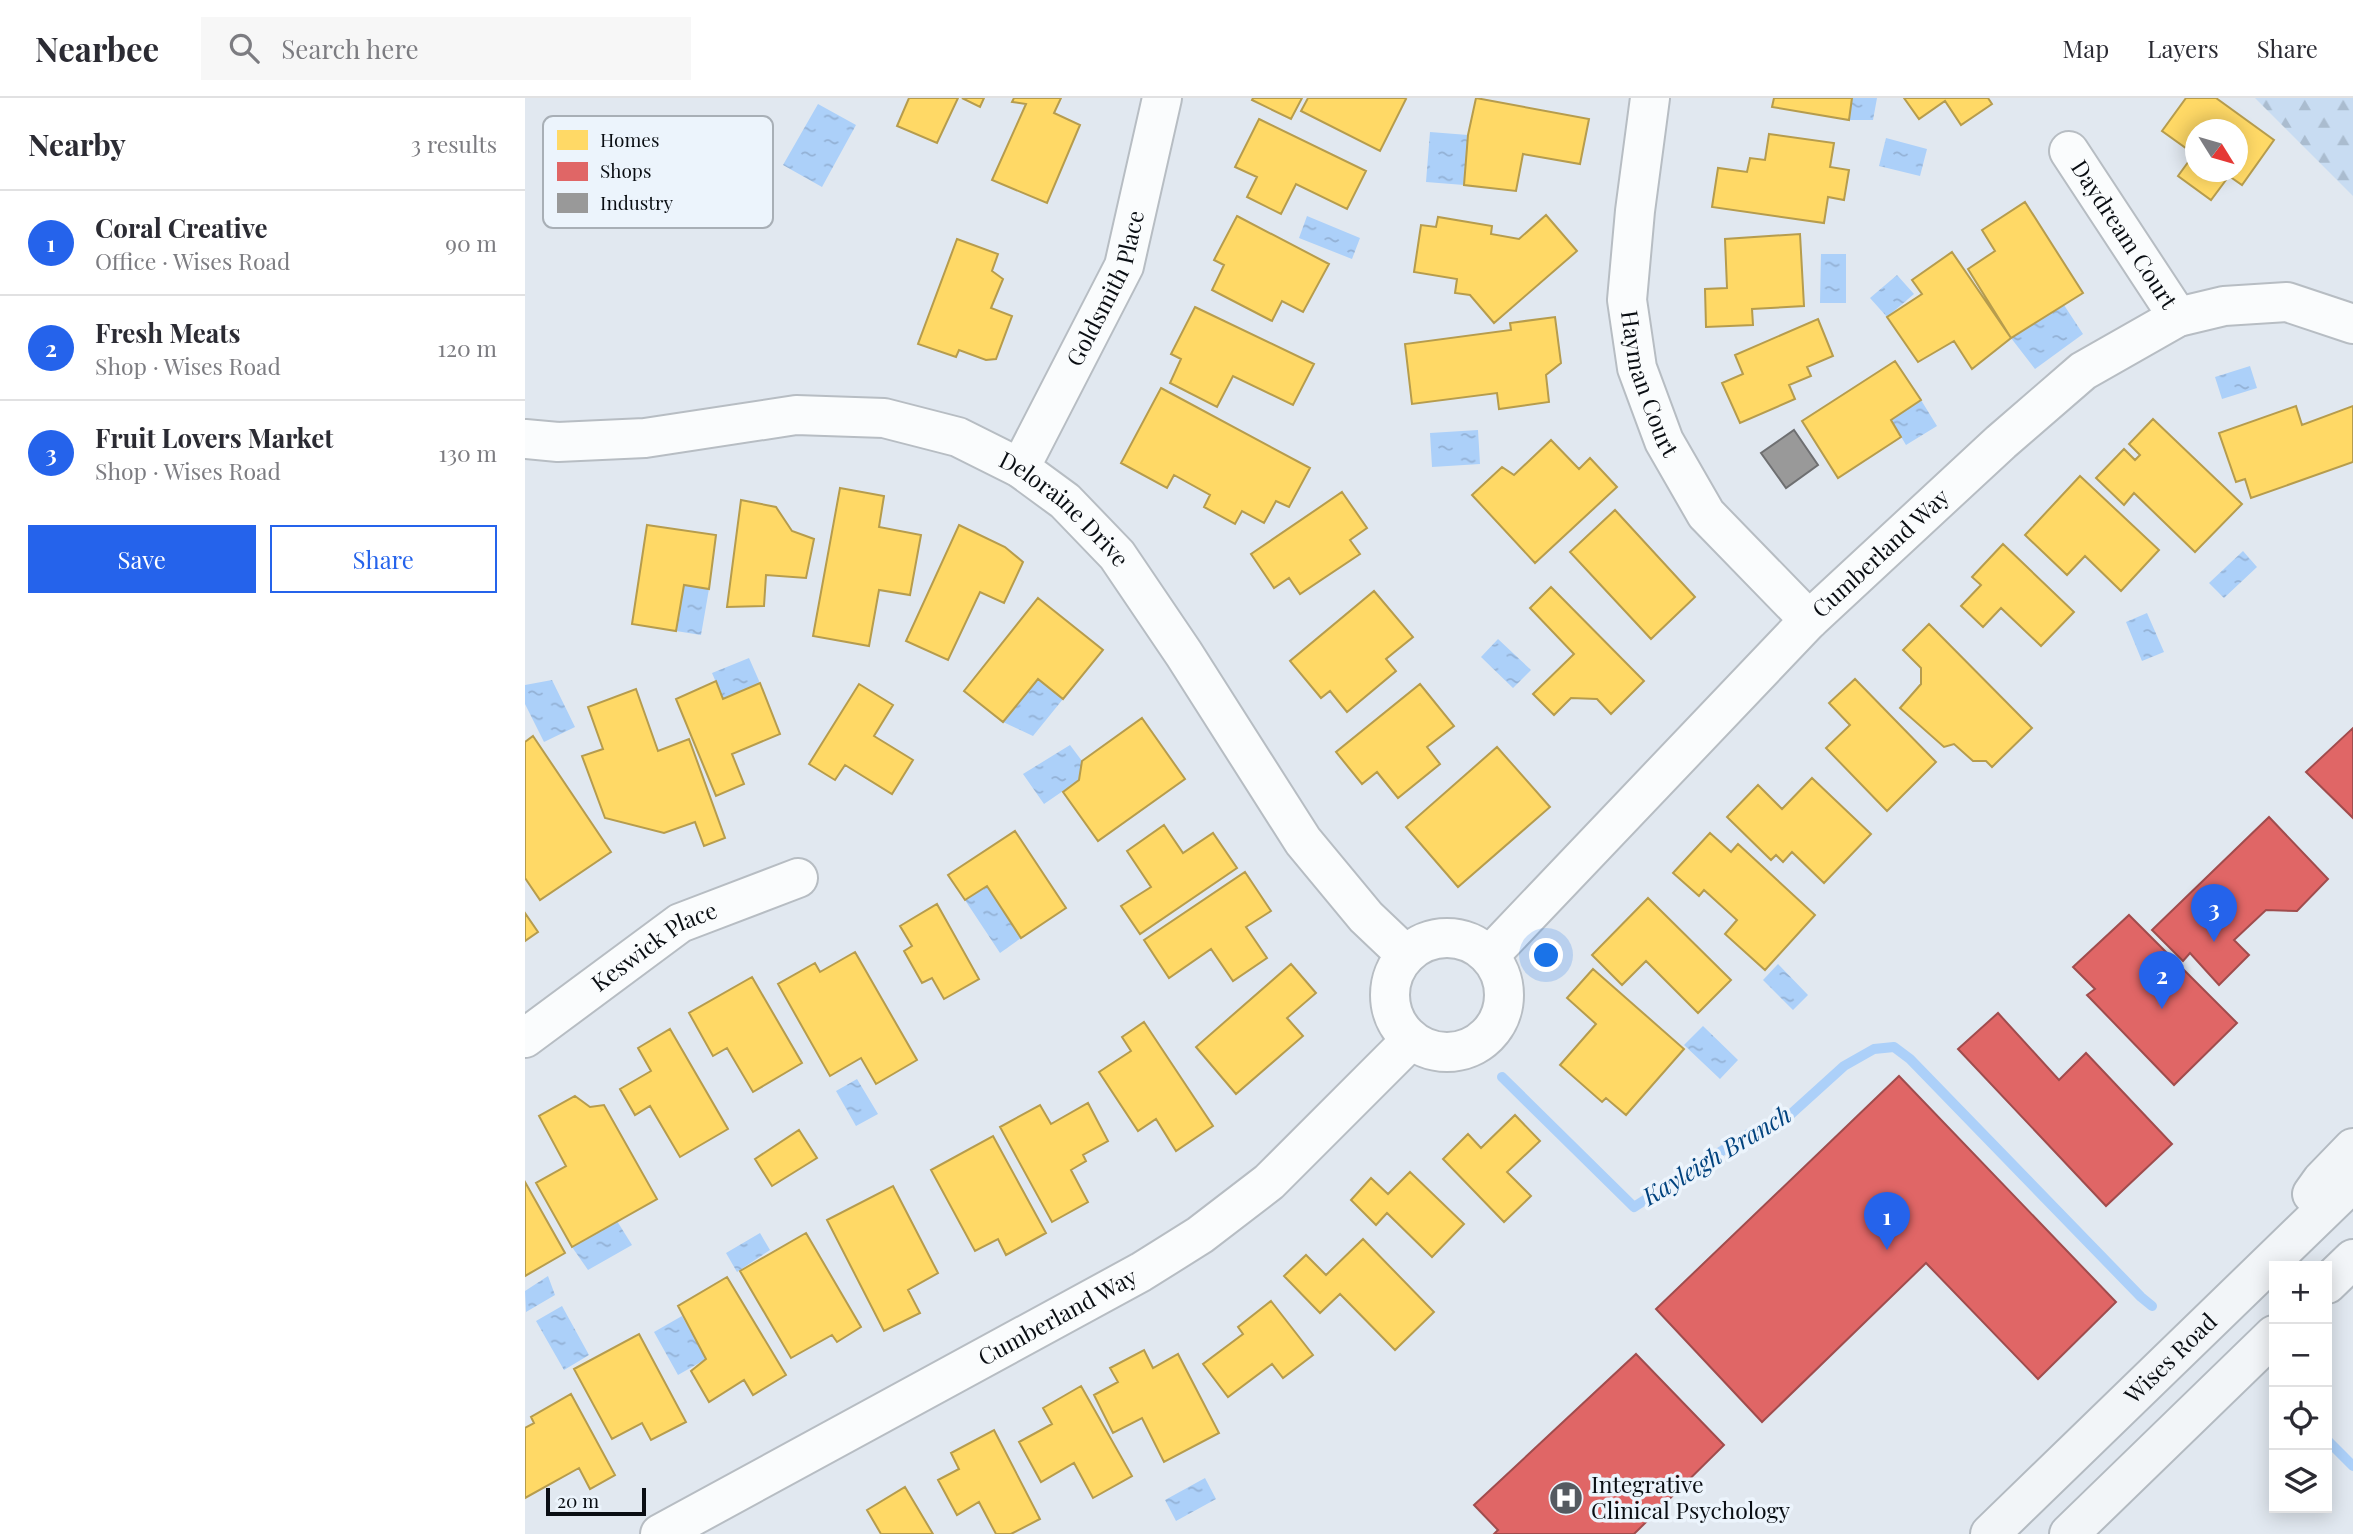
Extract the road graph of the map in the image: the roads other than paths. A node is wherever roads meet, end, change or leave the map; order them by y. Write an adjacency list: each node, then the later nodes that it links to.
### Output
1 (1162, 98): 7 (street, Goldsmith Place)
2 (1650, 98): 8 (street, Hayman Court)
3 (2070, 151): 4 (street, Daydream Court)
4 (2178, 317): 5 (street, Cumberland Way); 8 (street, Cumberland Way)
5 (2353, 324)
6 (525, 439): 7 (street, Deloraine Drive)
7 (1020, 468): 10 (street, Deloraine Drive)
8 (1809, 620): 11 (street, Cumberland Way)
9 (798, 878): 12 (street, Keswick Place)
10 (1406, 955): 11 (street); 13 (street)
11 (1489, 956): 13 (street)
12 (525, 1038)
13 (1411, 1040): 20 (street, Cumberland Way)
14 (2353, 1148): 17 (main road)
15 (2353, 1182): 17 (main road, Wises Road)
16 (2353, 1259): 18 (main road)
17 (2252, 1279): 21 (main road, Wises Road)
18 (2332, 1279)
19 (2269, 1340): 22 (main road)
20 (660, 1534)
21 (1990, 1534)
22 (2069, 1534)

